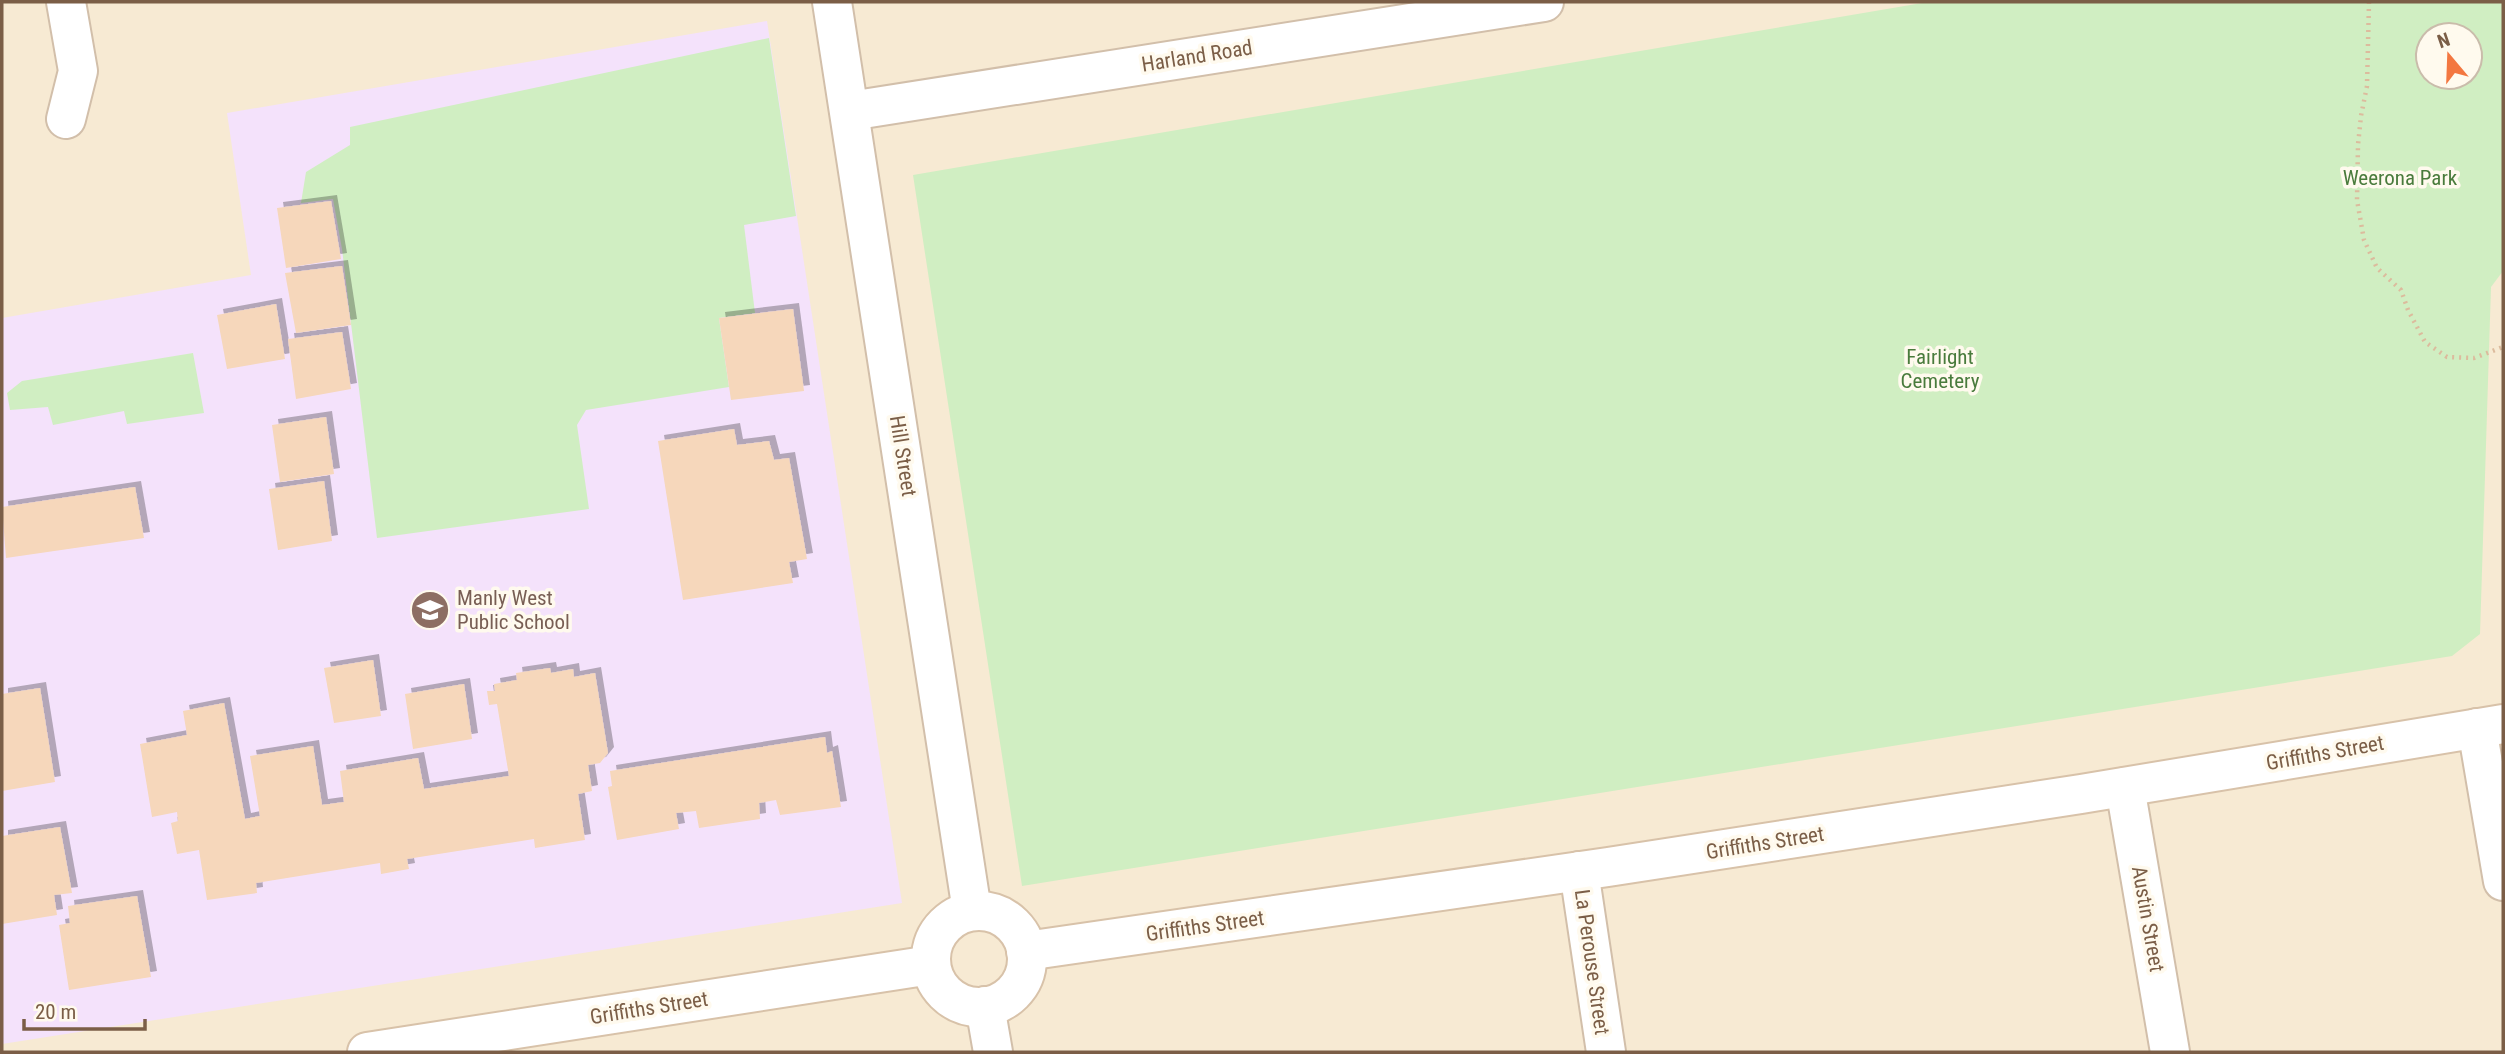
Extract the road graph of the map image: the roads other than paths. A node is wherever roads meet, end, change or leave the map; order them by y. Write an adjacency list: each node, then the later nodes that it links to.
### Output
1 (66, 2): 5 (street)
2 (832, 2): 4 (street, Hill Street)
3 (1545, 2): 4 (street, Harland Road)
4 (850, 111): 10 (street, Hill Street)
5 (66, 119)
6 (2490, 726): 7 (street, Griffiths Street); 9 (street)
7 (2125, 787): 8 (street, Griffiths Street); 17 (street, Austin Street)
8 (1579, 871): 11 (street, Griffiths Street); 16 (street, La Perouse Street)
9 (2503, 881)
10 (972, 911): 11 (street); 12 (street)
11 (1026, 951): 13 (street)
12 (931, 965): 13 (street); 14 (street, Griffiths Street)
13 (985, 1006): 15 (street)
14 (375, 1052)
15 (993, 1052)
16 (1606, 1052)
17 (2170, 1052)

